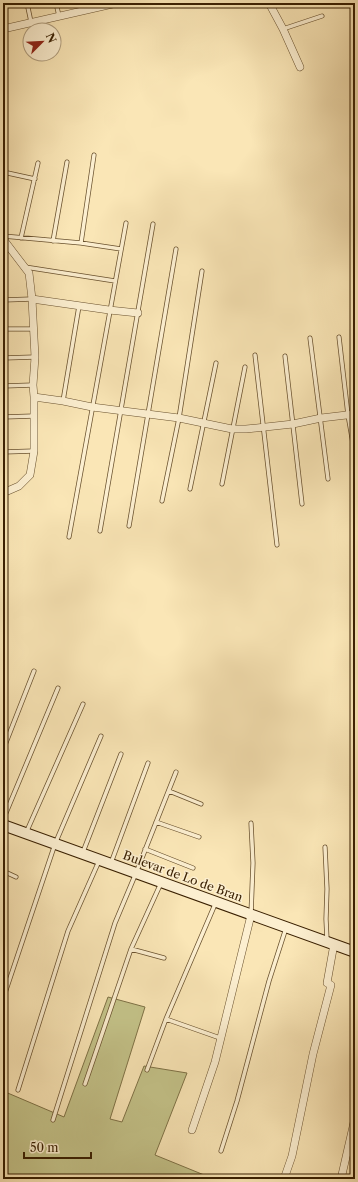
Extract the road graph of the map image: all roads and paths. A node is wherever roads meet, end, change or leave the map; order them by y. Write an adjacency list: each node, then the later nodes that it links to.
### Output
1 (27, 3): 8 (lane)
2 (56, 3): 6 (lane)
3 (114, 3): 5 (street)
4 (269, 3): 11 (street)
5 (87, 6): 6 (street)
6 (59, 16): 8 (street)
7 (322, 16): 11 (lane)
8 (31, 22)
9 (22, 24): 10 (street)
10 (3, 28)
11 (283, 29): 12 (street)
12 (300, 67)
13 (94, 155): 23 (lane)
14 (67, 162): 22 (lane)
15 (38, 163): 17 (lane)
16 (3, 172): 17 (lane)
17 (35, 179): 21 (lane)
18 (126, 223): 24 (lane)
19 (153, 224): 33 (lane)
20 (3, 237): 21 (lane); 26 (street)
21 (21, 238): 22 (lane)
22 (53, 241): 23 (lane)
23 (81, 243): 24 (lane)
24 (121, 249): 28 (lane)
25 (176, 249): 50 (lane)
26 (24, 266): 28 (lane); 29 (street)
27 (202, 271): 54 (lane)
28 (115, 280): 32 (lane)
29 (32, 299): 30 (lane); 31 (street); 35 (street)
30 (3, 300)
31 (80, 305): 32 (street); 47 (lane)
32 (109, 310): 33 (street); 48 (lane)
33 (138, 313): 49 (lane)
34 (3, 329): 35 (lane)
35 (34, 329): 40 (street)
36 (310, 338): 55 (lane)
37 (339, 338): 51 (lane)
38 (255, 355): 58 (lane)
39 (285, 356): 57 (lane)
40 (35, 357): 41 (lane); 44 (street)
41 (3, 358)
42 (216, 363): 56 (lane)
43 (245, 367): 59 (lane)
44 (33, 385): 45 (lane); 46 (street)
45 (3, 386)
46 (34, 397): 47 (street); 52 (street)
47 (63, 401): 48 (street)
48 (92, 407): 49 (street); 71 (lane)
49 (120, 410): 50 (street); 70 (lane)
50 (149, 415): 54 (street); 69 (lane)
51 (351, 415): 55 (street); 62 (lane)
52 (34, 416): 53 (lane); 61 (street)
53 (3, 417)
54 (179, 418): 56 (street); 67 (lane)
55 (321, 418): 57 (street); 63 (lane)
56 (204, 423): 59 (street); 65 (lane)
57 (293, 424): 58 (street); 68 (lane)
58 (264, 427): 59 (street); 72 (lane)
59 (232, 429): 64 (lane)
60 (3, 452): 61 (lane)
61 (34, 452): 66 (street)
62 (355, 455)
63 (328, 479)
64 (222, 484)
65 (190, 489)
66 (3, 492)
67 (162, 501)
68 (302, 504)
69 (130, 526)
70 (100, 531)
71 (69, 537)
72 (277, 545)
73 (34, 671): 77 (lane)
74 (58, 688): 83 (lane)
75 (82, 704): 87 (lane)
76 (101, 736): 89 (lane)
77 (3, 750)
78 (121, 754): 92 (lane)
79 (148, 763): 94 (lane)
80 (176, 772): 81 (lane)
81 (168, 791): 82 (lane); 84 (lane)
82 (201, 804)
83 (3, 820)
84 (156, 822): 88 (lane); 91 (lane)
85 (251, 823): 101 (lane)
86 (3, 825): 87 (street, Bulevar de Lo de Bran)
87 (26, 833): 89 (street, Bulevar de Lo de Bran)
88 (199, 837)
89 (55, 844): 92 (street, Bulevar de Lo de Bran); 107 (lane)
90 (325, 847): 103 (lane)
91 (145, 849): 95 (lane); 97 (lane)
92 (83, 854): 93 (street, Bulevar de Lo de Bran)
93 (99, 860): 94 (street, Bulevar de Lo de Bran); 112 (lane)
94 (111, 864): 97 (street, Bulevar de Lo de Bran)
95 (193, 868)
96 (3, 871): 98 (lane)
97 (136, 873): 99 (street, Bulevar de Lo de Bran); 114 (lane)
98 (16, 877)
99 (161, 882): 100 (street, Bulevar de Lo de Bran); 104 (lane)
100 (216, 902): 101 (street, Bulevar de Lo de Bran); 108 (lane)
101 (251, 915): 102 (street, Bulevar de Lo de Bran); 109 (street)
102 (287, 926): 103 (street, Bulevar de Lo de Bran); 116 (lane)
103 (331, 943): 105 (street, Bulevar de Lo de Bran); 117 (street)
104 (131, 949): 106 (lane); 111 (lane)
105 (355, 952)
106 (164, 958)
107 (3, 999)
108 (166, 1019): 109 (lane); 110 (lane)
109 (220, 1038): 115 (street)
110 (147, 1070)
111 (85, 1084)
112 (18, 1090)
113 (355, 1118): 118 (street)
114 (53, 1120)
115 (192, 1130)
116 (221, 1151)
117 (284, 1179)
118 (341, 1179)

